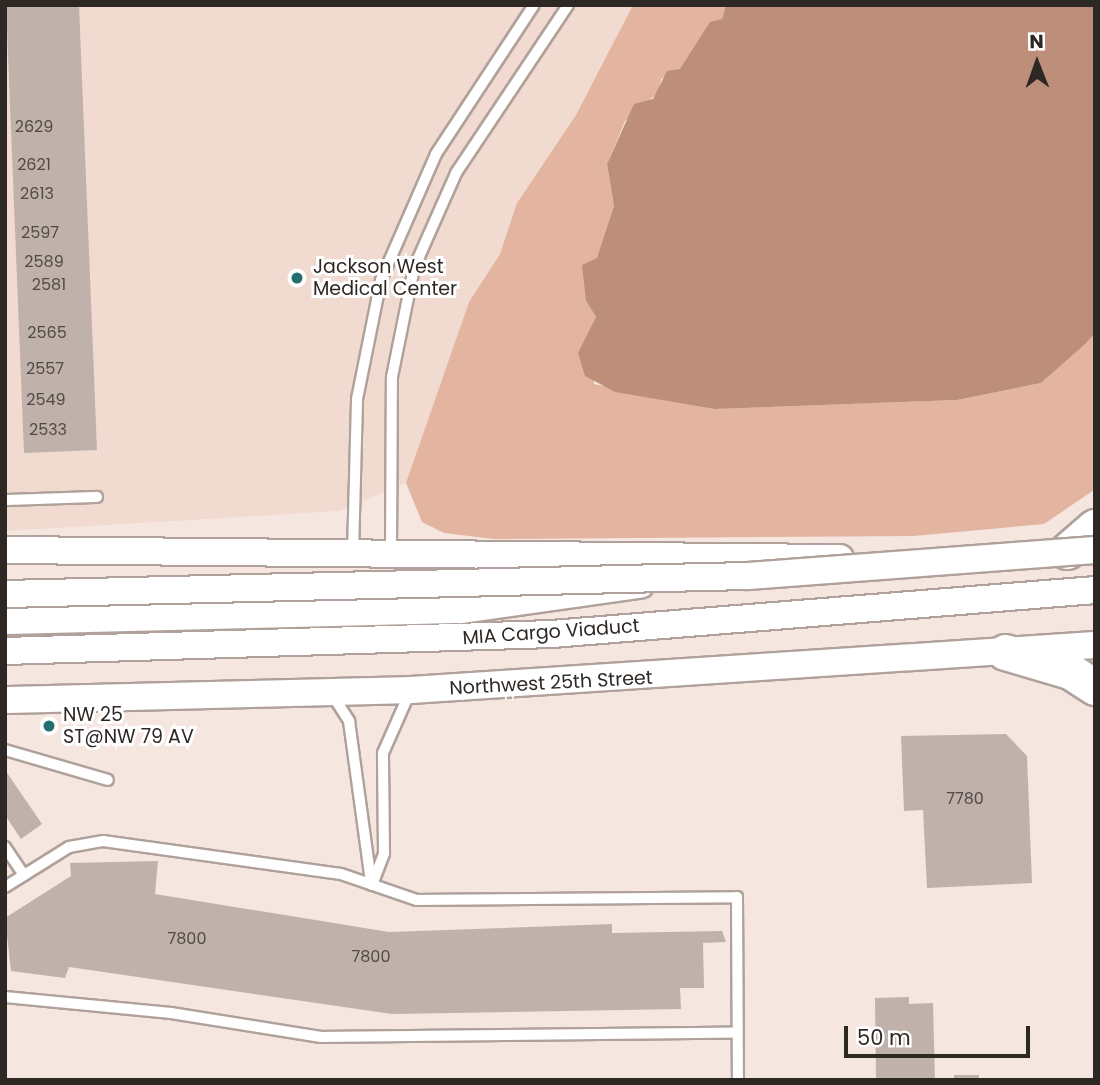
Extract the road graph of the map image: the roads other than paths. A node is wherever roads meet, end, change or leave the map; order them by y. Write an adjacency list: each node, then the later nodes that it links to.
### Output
1 (534, 5): 8 (lane)
2 (568, 5): 9 (lane)
3 (97, 498): 4 (lane)
4 (5, 500)
5 (1095, 527): 7 (highway)
6 (5, 550): 8 (main road)
7 (1085, 551): 10 (main road); 12 (main road, bridge)
8 (352, 556): 9 (main road)
9 (391, 556): 10 (main road)
10 (711, 560): 13 (main road)
11 (1095, 590): 15 (main road, MIA Cargo Viaduct)
12 (5, 594)
13 (5, 621)
14 (1095, 645): 16 (main road, Northwest 25th Street)
15 (5, 651)
16 (1005, 652): 17 (highway); 18 (main road, Northwest 25th Street)
17 (1095, 687)
18 (411, 690): 19 (main road, Northwest 25th Street); 25 (lane)
19 (330, 693): 20 (main road, Northwest 25th Street); 25 (lane)
20 (5, 700)
21 (5, 750): 22 (lane)
22 (108, 780)
23 (5, 847): 24 (lane)
24 (23, 875): 25 (lane); 26 (lane)
25 (372, 885): 28 (lane)
26 (5, 887)
27 (5, 997): 28 (lane)
28 (737, 1033): 29 (lane)
29 (738, 1080)

